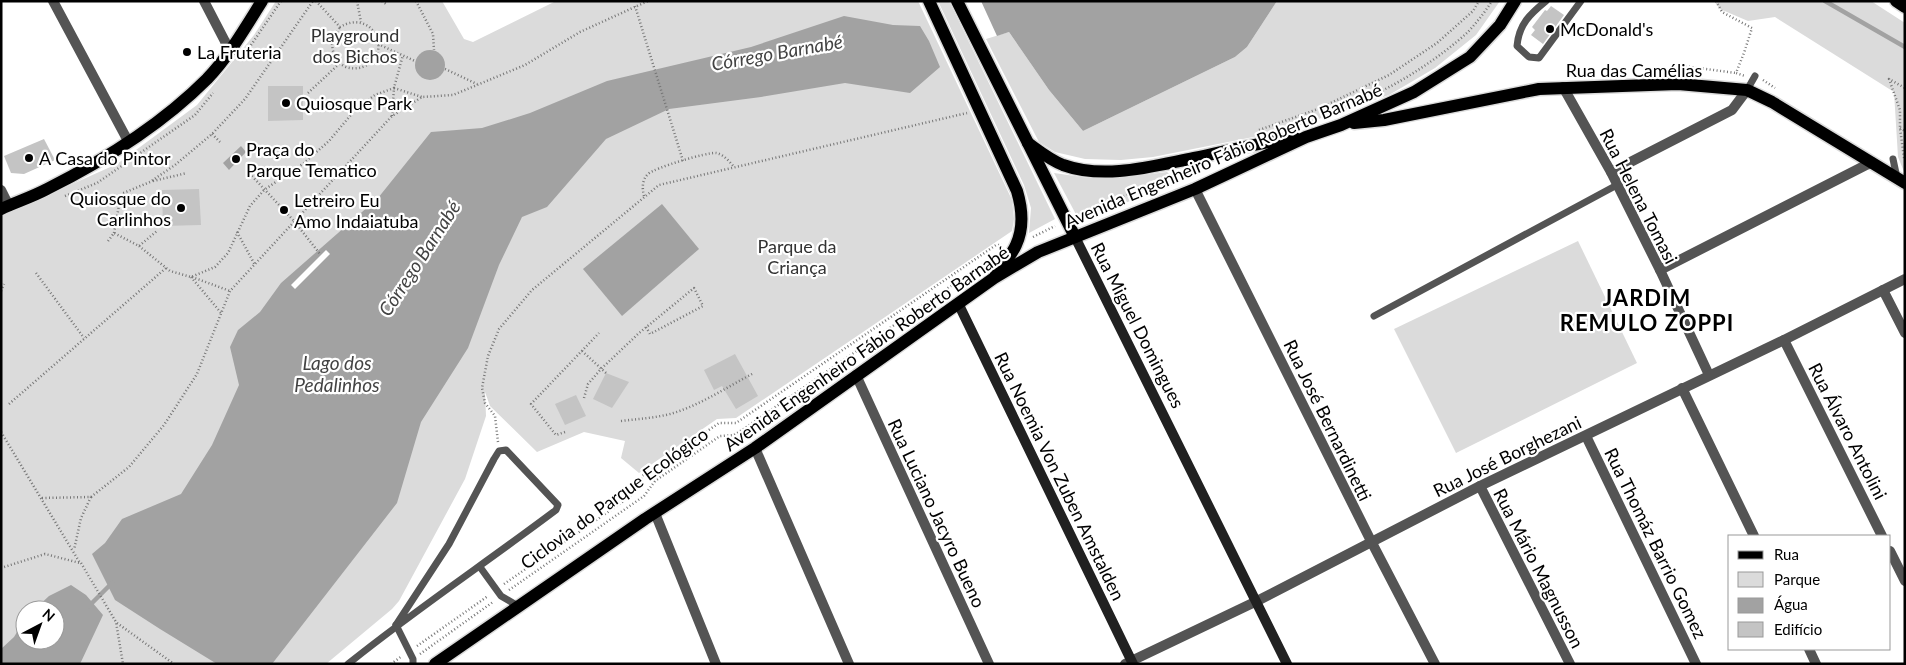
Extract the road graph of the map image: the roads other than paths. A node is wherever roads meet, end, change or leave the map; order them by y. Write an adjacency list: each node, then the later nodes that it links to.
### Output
1 (53, 1): 16 (street)
2 (204, 1): 11 (street)
3 (262, 1): 11 (main road)
4 (929, 1): 28 (main road)
5 (957, 1): 17 (main road, Rua Miguel Domingues)
6 (1515, 1): 14 (main road, Avenida Engenheiro Fábio Roberto Barnabé)
7 (1546, 1): 8 (lane)
8 (1581, 1)
9 (1896, 1): 10 (main road)
10 (1905, 7)
11 (230, 51): 16 (main road)
12 (1752, 81): 13 (main road, Rua das Camélias); 19 (main road, Rua das Camélias); 20 (street)
13 (1563, 88): 14 (main road, Rua das Camélias); 20 (street, Rua Helena Tomasi)
14 (1341, 125): 15 (main road, Avenida Engenheiro Fábio Roberto Barnabé)
15 (1306, 137): 17 (main road); 23 (main road, Avenida Engenheiro Fábio Roberto Barnabé)
16 (128, 141): 25 (main road)
17 (1028, 143): 26 (main road, Rua Miguel Domingues)
18 (1893, 159): 21 (lane)
19 (1872, 162): 21 (main road, Rua das Camélias); 27 (street)
20 (1611, 172): 22 (street, Rua Helena Tomasi)
21 (1901, 180)
22 (1618, 185): 27 (street, Rua Helena Tomasi); 32 (lane)
23 (1195, 189): 26 (main road, Avenida Engenheiro Fábio Roberto Barnabé); 44 (street, Rua José Bernardinetti)
24 (1, 190): 25 (street)
25 (4, 204)
26 (1075, 237): 28 (main road, Avenida Engenheiro Fábio Roberto Barnabé); 48 (main road, Rua Miguel Domingues)
27 (1660, 270): 36 (street, Rua Helena Tomasi)
28 (994, 278): 31 (main road, Avenida Engenheiro Fábio Roberto Barnabé)
29 (1905, 278): 30 (street, Rua José Borghezani)
30 (1883, 290): 33 (street); 34 (street, Rua José Borghezani)
31 (958, 303): 35 (main road, Avenida Engenheiro Fábio Roberto Barnabé); 54 (main road, Rua Noemia Von Zuben Amstalden)
32 (1374, 316)
33 (1905, 332)
34 (1784, 340): 36 (street, Rua José Borghezani); 43 (street, Rua Álvaro Antolini)
35 (856, 375): 39 (main road, Avenida Engenheiro Fábio Roberto Barnabé); 58 (street, Rua Luciano Jacyro Bueno)
36 (1709, 375): 37 (street, Rua José Borghezani)
37 (1682, 388): 38 (street, Rua José Borghezani); 42 (street)
38 (1586, 436): 40 (street, Rua José Borghezani); 62 (street, Rua Thomáz Barrio Gomez)
39 (755, 448): 41 (main road, Avenida Engenheiro Fábio Roberto Barnabé); 57 (street)
40 (1480, 486): 44 (street, Rua José Borghezani); 61 (street, Rua Mário Magnusson)
41 (655, 513): 49 (main road, Avenida Engenheiro Fábio Roberto Barnabé); 56 (street)
42 (1754, 535)
43 (1882, 535)
44 (1370, 541): 48 (street, Rua José Borghezani); 60 (street, Rua José Bernardinetti)
45 (1891, 553): 47 (street)
46 (480, 567): 49 (lane); 50 (lane); 50 (lane)
47 (1905, 581)
48 (1256, 601): 54 (street, Rua José Borghezani); 59 (main road, Rua Miguel Domingues)
49 (518, 606): 53 (main road, Avenida Engenheiro Fábio Roberto Barnabé)
50 (396, 625): 52 (lane); 55 (lane)
51 (1809, 650): 63 (street)
52 (413, 661)
53 (437, 663)
54 (1130, 663)
55 (348, 664)
56 (716, 664)
57 (849, 664)
58 (989, 664)
59 (1287, 664)
60 (1434, 664)
61 (1570, 664)
62 (1696, 664)
63 (1816, 664)

